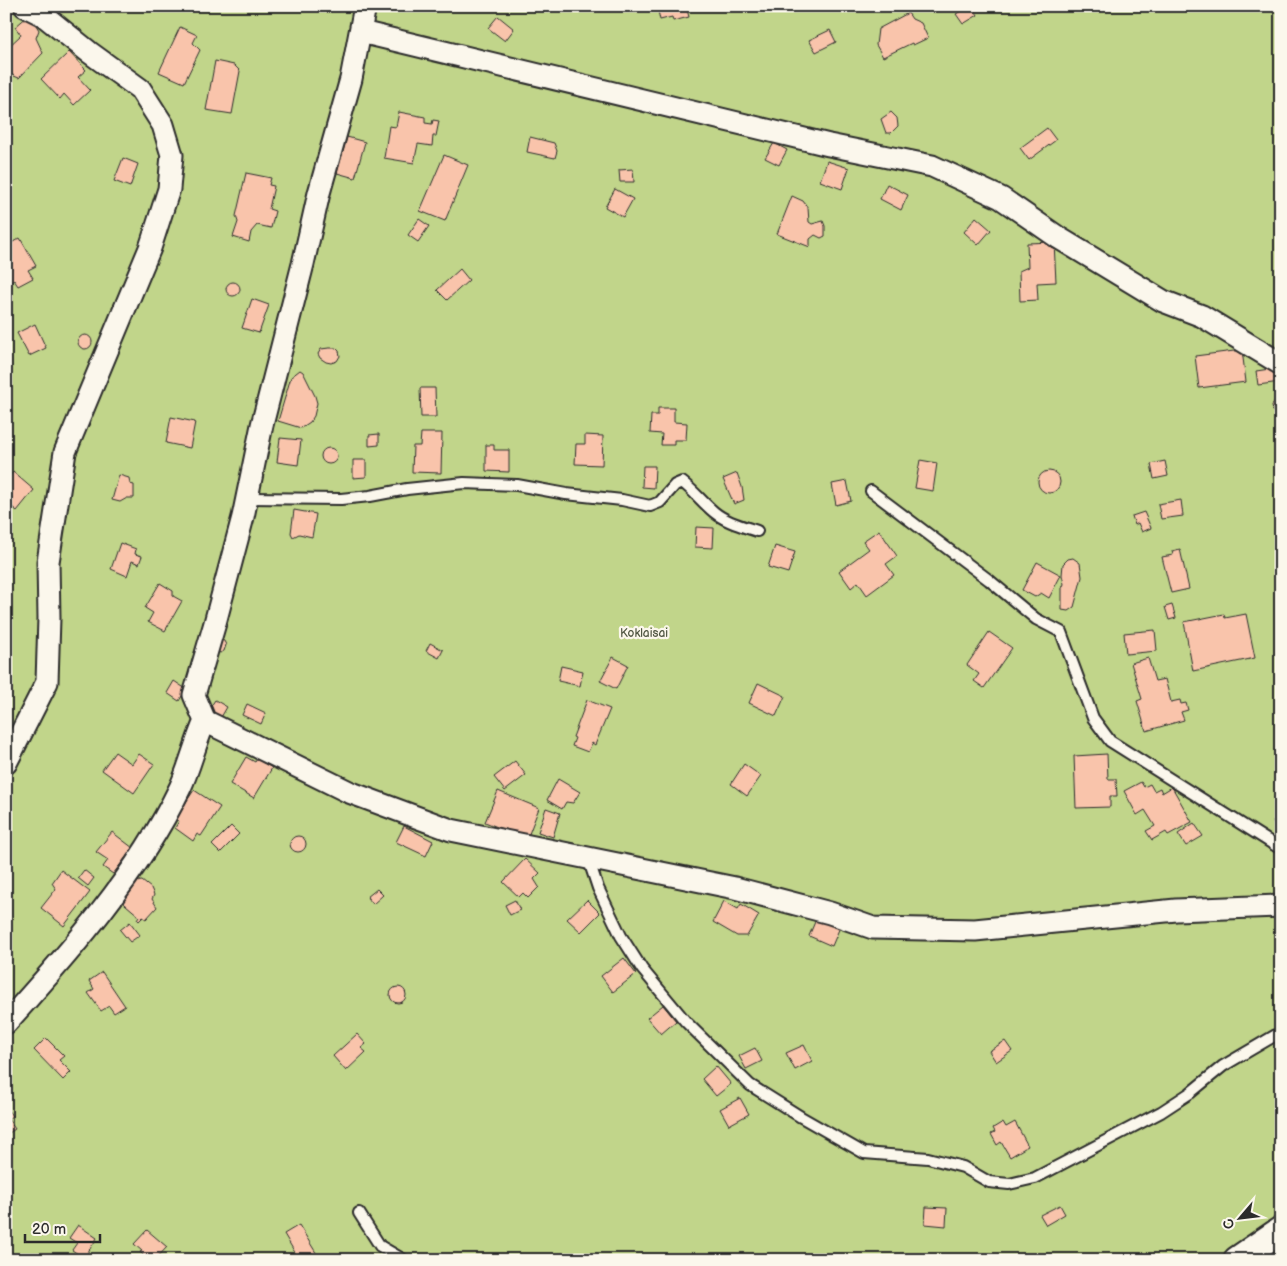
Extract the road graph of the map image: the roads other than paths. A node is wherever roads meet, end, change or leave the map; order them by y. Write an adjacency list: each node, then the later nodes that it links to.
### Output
1 (365, 6): 3 (street)
2 (40, 9): 9 (street)
3 (361, 32): 4 (street); 6 (street)
4 (1281, 364)
5 (871, 491): 10 (lane)
6 (247, 498): 7 (lane); 8 (street)
7 (757, 531)
8 (205, 721): 11 (street); 13 (street)
9 (6, 763)
10 (1281, 849)
11 (588, 857): 12 (street); 14 (lane)
12 (1281, 906)
13 (6, 1022)
14 (1281, 1032)
15 (359, 1213): 17 (lane)
16 (1281, 1230): 18 (street)
17 (404, 1260)
18 (1237, 1260)

